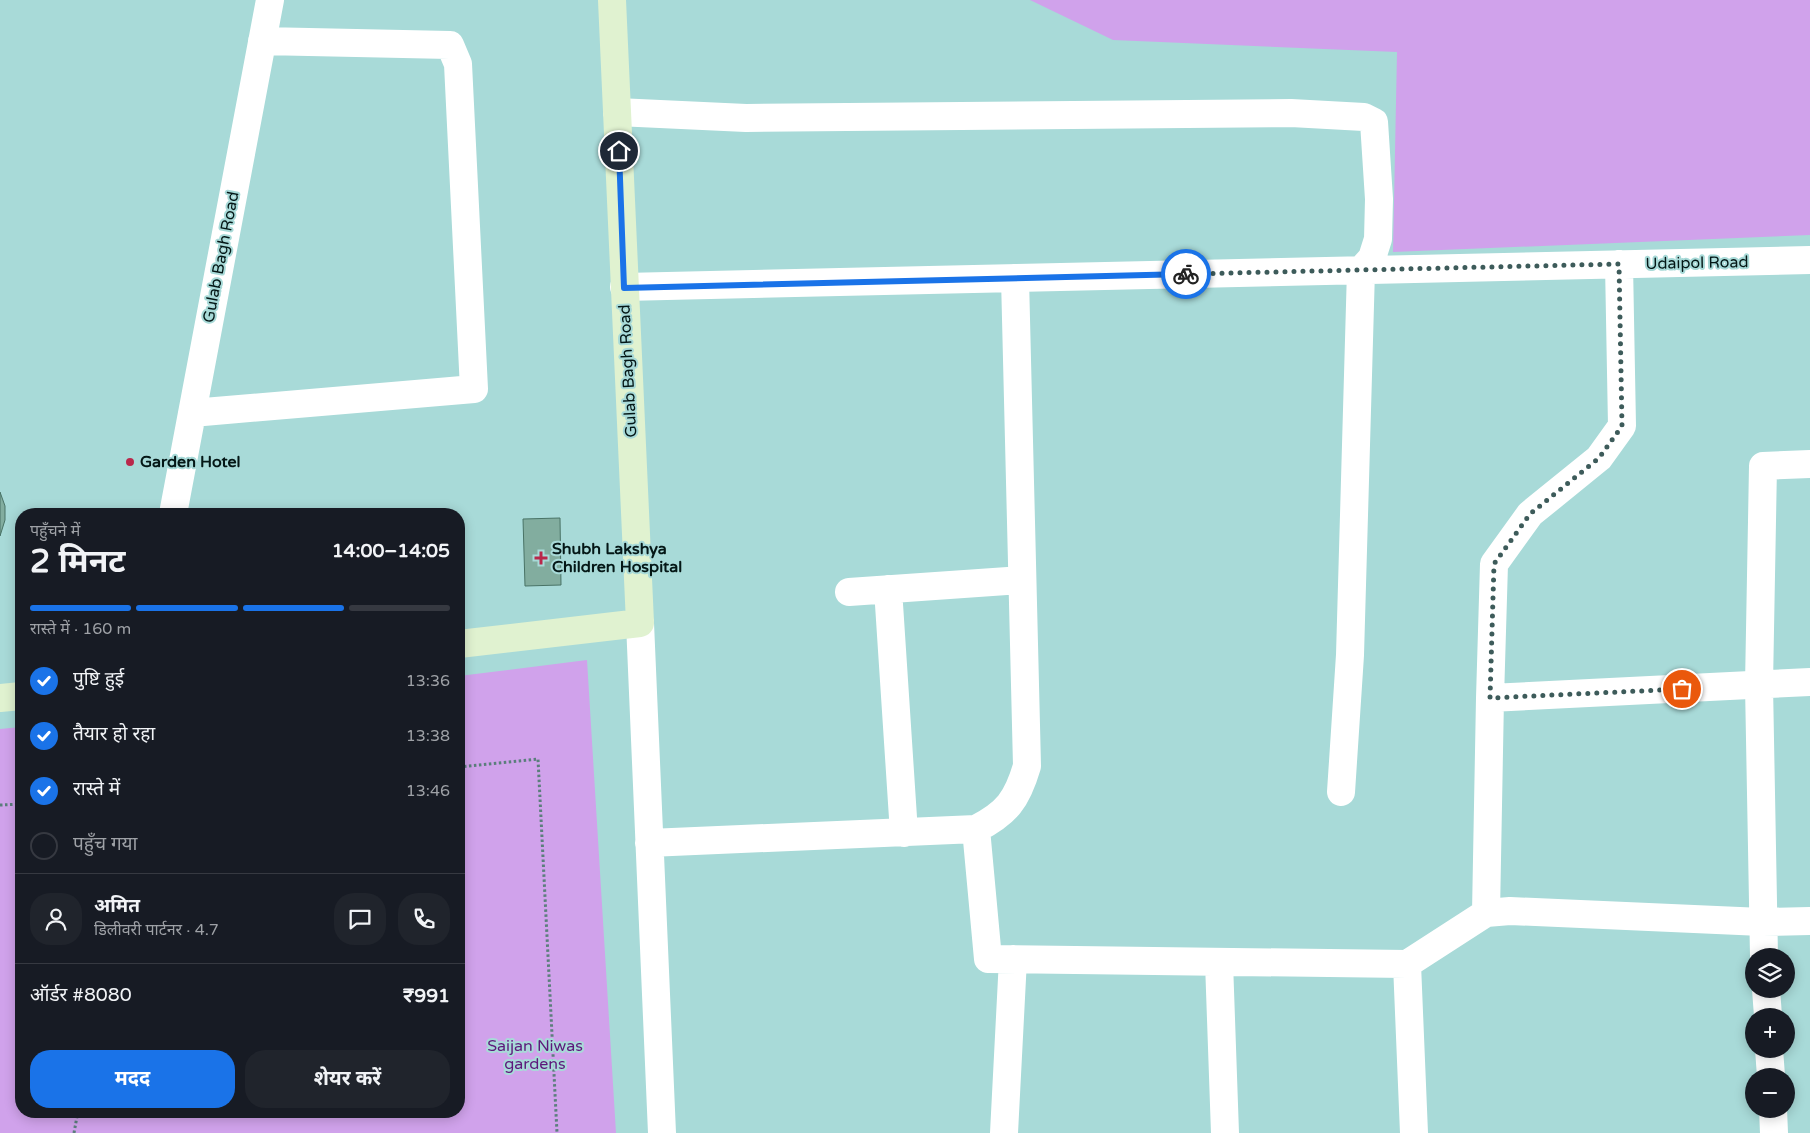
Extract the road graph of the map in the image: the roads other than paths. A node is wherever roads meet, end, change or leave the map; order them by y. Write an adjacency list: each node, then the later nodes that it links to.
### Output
1 (270, 0): 3 (street, Gulab Bagh Road)
2 (612, 0): 4 (main road, Gulab Bagh Road)
3 (262, 41): 10 (street, Gulab Bagh Road); 10 (street)
4 (617, 112): 7 (street); 9 (main road, Gulab Bagh Road)
5 (1810, 260): 6 (street, Udaipol Road)
6 (1619, 264): 7 (street, Udaipol Road); 22 (street)
7 (1360, 270): 8 (street, Udaipol Road); 23 (street)
8 (1015, 278): 9 (street, Udaipol Road); 13 (street)
9 (624, 288): 16 (main road, Gulab Bagh Road)
10 (192, 413): 12 (street, Gulab Bagh Road)
11 (1810, 464): 19 (street)
12 (174, 508)
13 (1021, 580): 14 (street); 24 (street)
14 (888, 589): 15 (street); 25 (street)
15 (849, 592)
16 (640, 623): 17 (main road); 26 (street)
17 (465, 643)
18 (1810, 682): 19 (street)
19 (1759, 685): 22 (street); 29 (street)
20 (15, 697): 21 (main road)
21 (0, 698)
22 (1490, 698): 27 (street)
23 (1341, 792)
24 (976, 829): 25 (street); 31 (street)
25 (904, 833): 26 (street)
26 (649, 844): 35 (street)
27 (1486, 913): 29 (street); 33 (street)
28 (1810, 921): 29 (street)
29 (1762, 922): 30 (street)
30 (1764, 948)
31 (1013, 959): 32 (street); 36 (street)
32 (1219, 962): 33 (street); 37 (street)
33 (1407, 964): 38 (street)
34 (1773, 1118): 39 (street)
35 (662, 1133)
36 (1004, 1133)
37 (1225, 1133)
38 (1414, 1133)
39 (1774, 1133)

